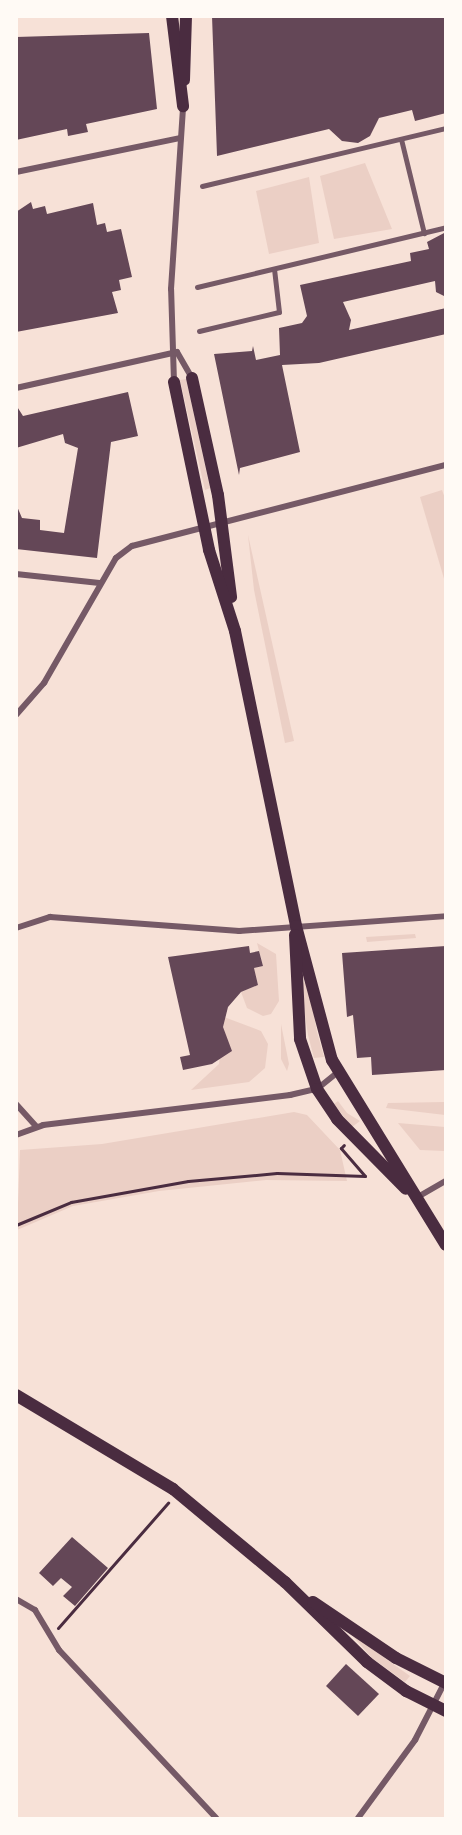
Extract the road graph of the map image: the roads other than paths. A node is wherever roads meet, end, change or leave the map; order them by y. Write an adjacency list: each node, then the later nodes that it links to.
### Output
1 (172, 16): 3 (main road)
2 (186, 16): 3 (main road)
3 (183, 106): 5 (street)
4 (446, 128): 6 (street)
5 (180, 138): 7 (street); 14 (street)
6 (401, 139): 8 (street); 10 (street)
7 (16, 171)
8 (202, 186)
9 (446, 228): 10 (street)
10 (424, 232): 11 (street)
11 (274, 268): 12 (street); 13 (street)
12 (197, 287)
13 (199, 331)
14 (177, 352): 15 (street); 16 (street); 17 (street)
15 (192, 378): 19 (main road)
16 (174, 382): 20 (main road)
17 (17, 388)
18 (446, 465): 19 (street)
19 (222, 520): 20 (street); 23 (main road)
20 (205, 525): 22 (street); 23 (main road)
21 (16, 574): 22 (street)
22 (100, 583): 24 (street)
23 (235, 631): 26 (main road)
24 (16, 715)
25 (446, 916): 26 (street)
26 (296, 926): 27 (street); 28 (main road); 29 (main road)
27 (16, 928)
28 (338, 1072): 29 (street); 34 (main road)
29 (317, 1089): 31 (street); 34 (main road)
30 (16, 1104): 31 (street)
31 (36, 1126): 32 (street)
32 (16, 1135)
33 (446, 1180): 34 (street)
34 (416, 1198): 35 (main road)
35 (446, 1245)
36 (16, 1395): 37 (main road)
37 (292, 1588): 39 (main road); 40 (main road)
38 (16, 1599): 42 (street)
39 (445, 1682): 40 (street)
40 (433, 1706): 41 (main road); 43 (street)
41 (446, 1711)
42 (216, 1818)
43 (358, 1818)

